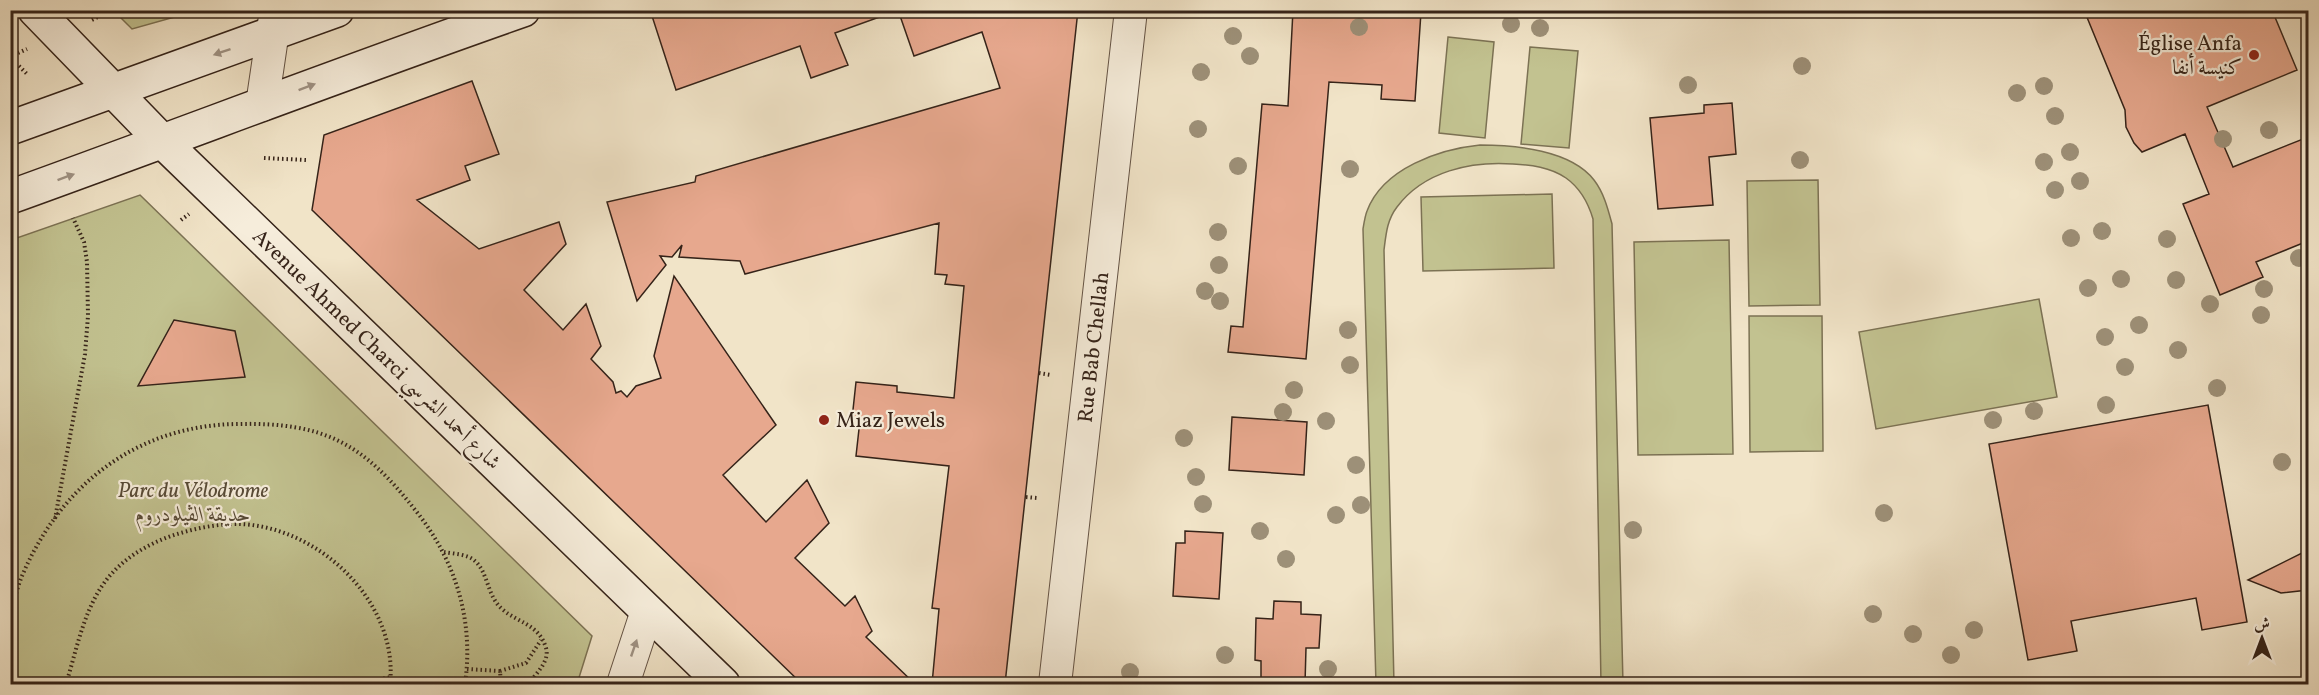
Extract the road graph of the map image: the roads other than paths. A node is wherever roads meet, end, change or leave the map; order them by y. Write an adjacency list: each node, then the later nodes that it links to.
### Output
1 (35, 10): 6 (street, Avenue Ahmed Charci شارع أحمد الشرسي)
2 (337, 10): 5 (street)
3 (523, 10): 7 (street, one-way to 3)
4 (1131, 10): 14 (street, Rue Bab Chellah)
5 (274, 23): 6 (street, one-way to 6); 7 (street)
6 (112, 91): 8 (street); 9 (street, Avenue Ahmed Charci شارع أحمد الشرسي)
7 (262, 105): 9 (street)
8 (10, 128)
9 (163, 142): 10 (street, one-way to 9); 11 (street, Avenue Ahmed Charci شارع أحمد الشرسي)
10 (10, 197)
11 (647, 611): 12 (street, one-way to 11); 13 (street, Avenue Ahmed Charci شارع أحمد الشرسي)
12 (622, 684)
13 (723, 684)
14 (1055, 684)

